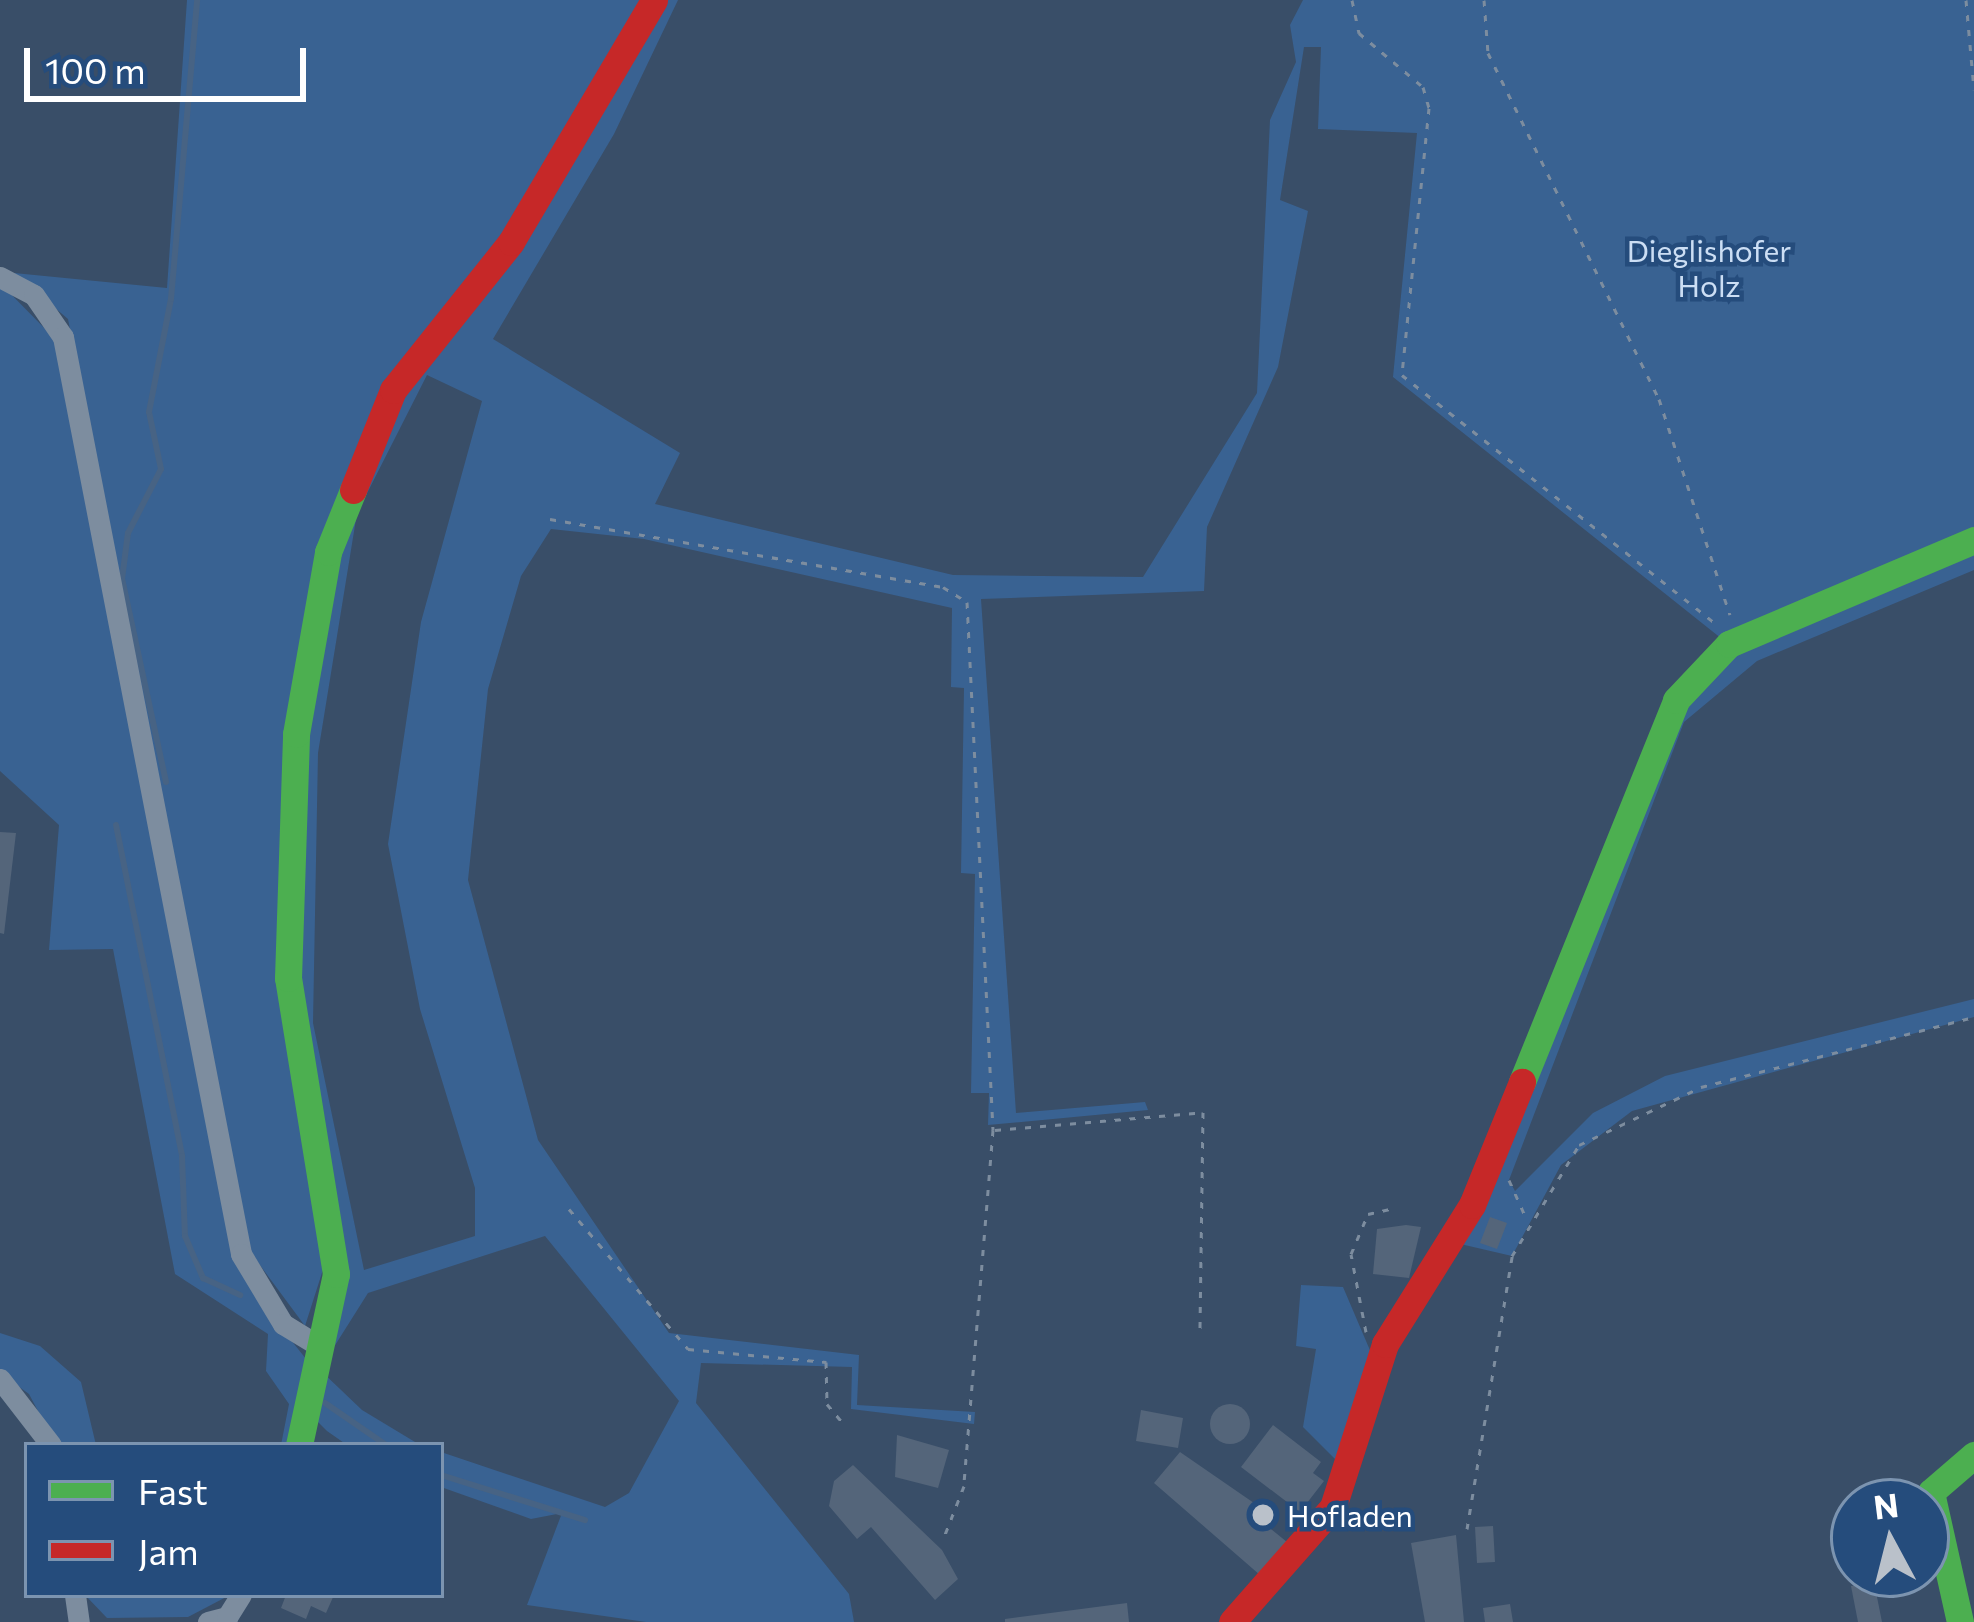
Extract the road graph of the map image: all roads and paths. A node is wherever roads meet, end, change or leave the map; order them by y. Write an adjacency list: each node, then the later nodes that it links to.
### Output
1 (654, 0): 18 (street)
2 (1352, 0): 9 (path)
3 (1484, 0): 9 (path)
4 (1966, 0): 5 (path)
5 (1974, 90)
6 (0, 277): 18 (street)
7 (550, 519): 11 (path)
8 (1974, 540): 9 (street)
9 (1734, 642): 12 (street)
10 (1974, 1017): 15 (path)
11 (993, 1130): 16 (path); 25 (path)
12 (1496, 1151): 15 (path); 17 (street)
13 (1395, 1208): 17 (path)
14 (569, 1209): 20 (path)
15 (1528, 1222): 24 (path)
16 (1200, 1334)
17 (1385, 1344): 26 (street)
18 (319, 1346): 22 (street)
19 (0, 1379): 21 (street)
20 (844, 1424)
21 (49, 1442)
22 (299, 1442)
23 (1974, 1455): 27 (street)
24 (1467, 1529)
25 (944, 1537)
26 (1232, 1622)
27 (1960, 1622)

